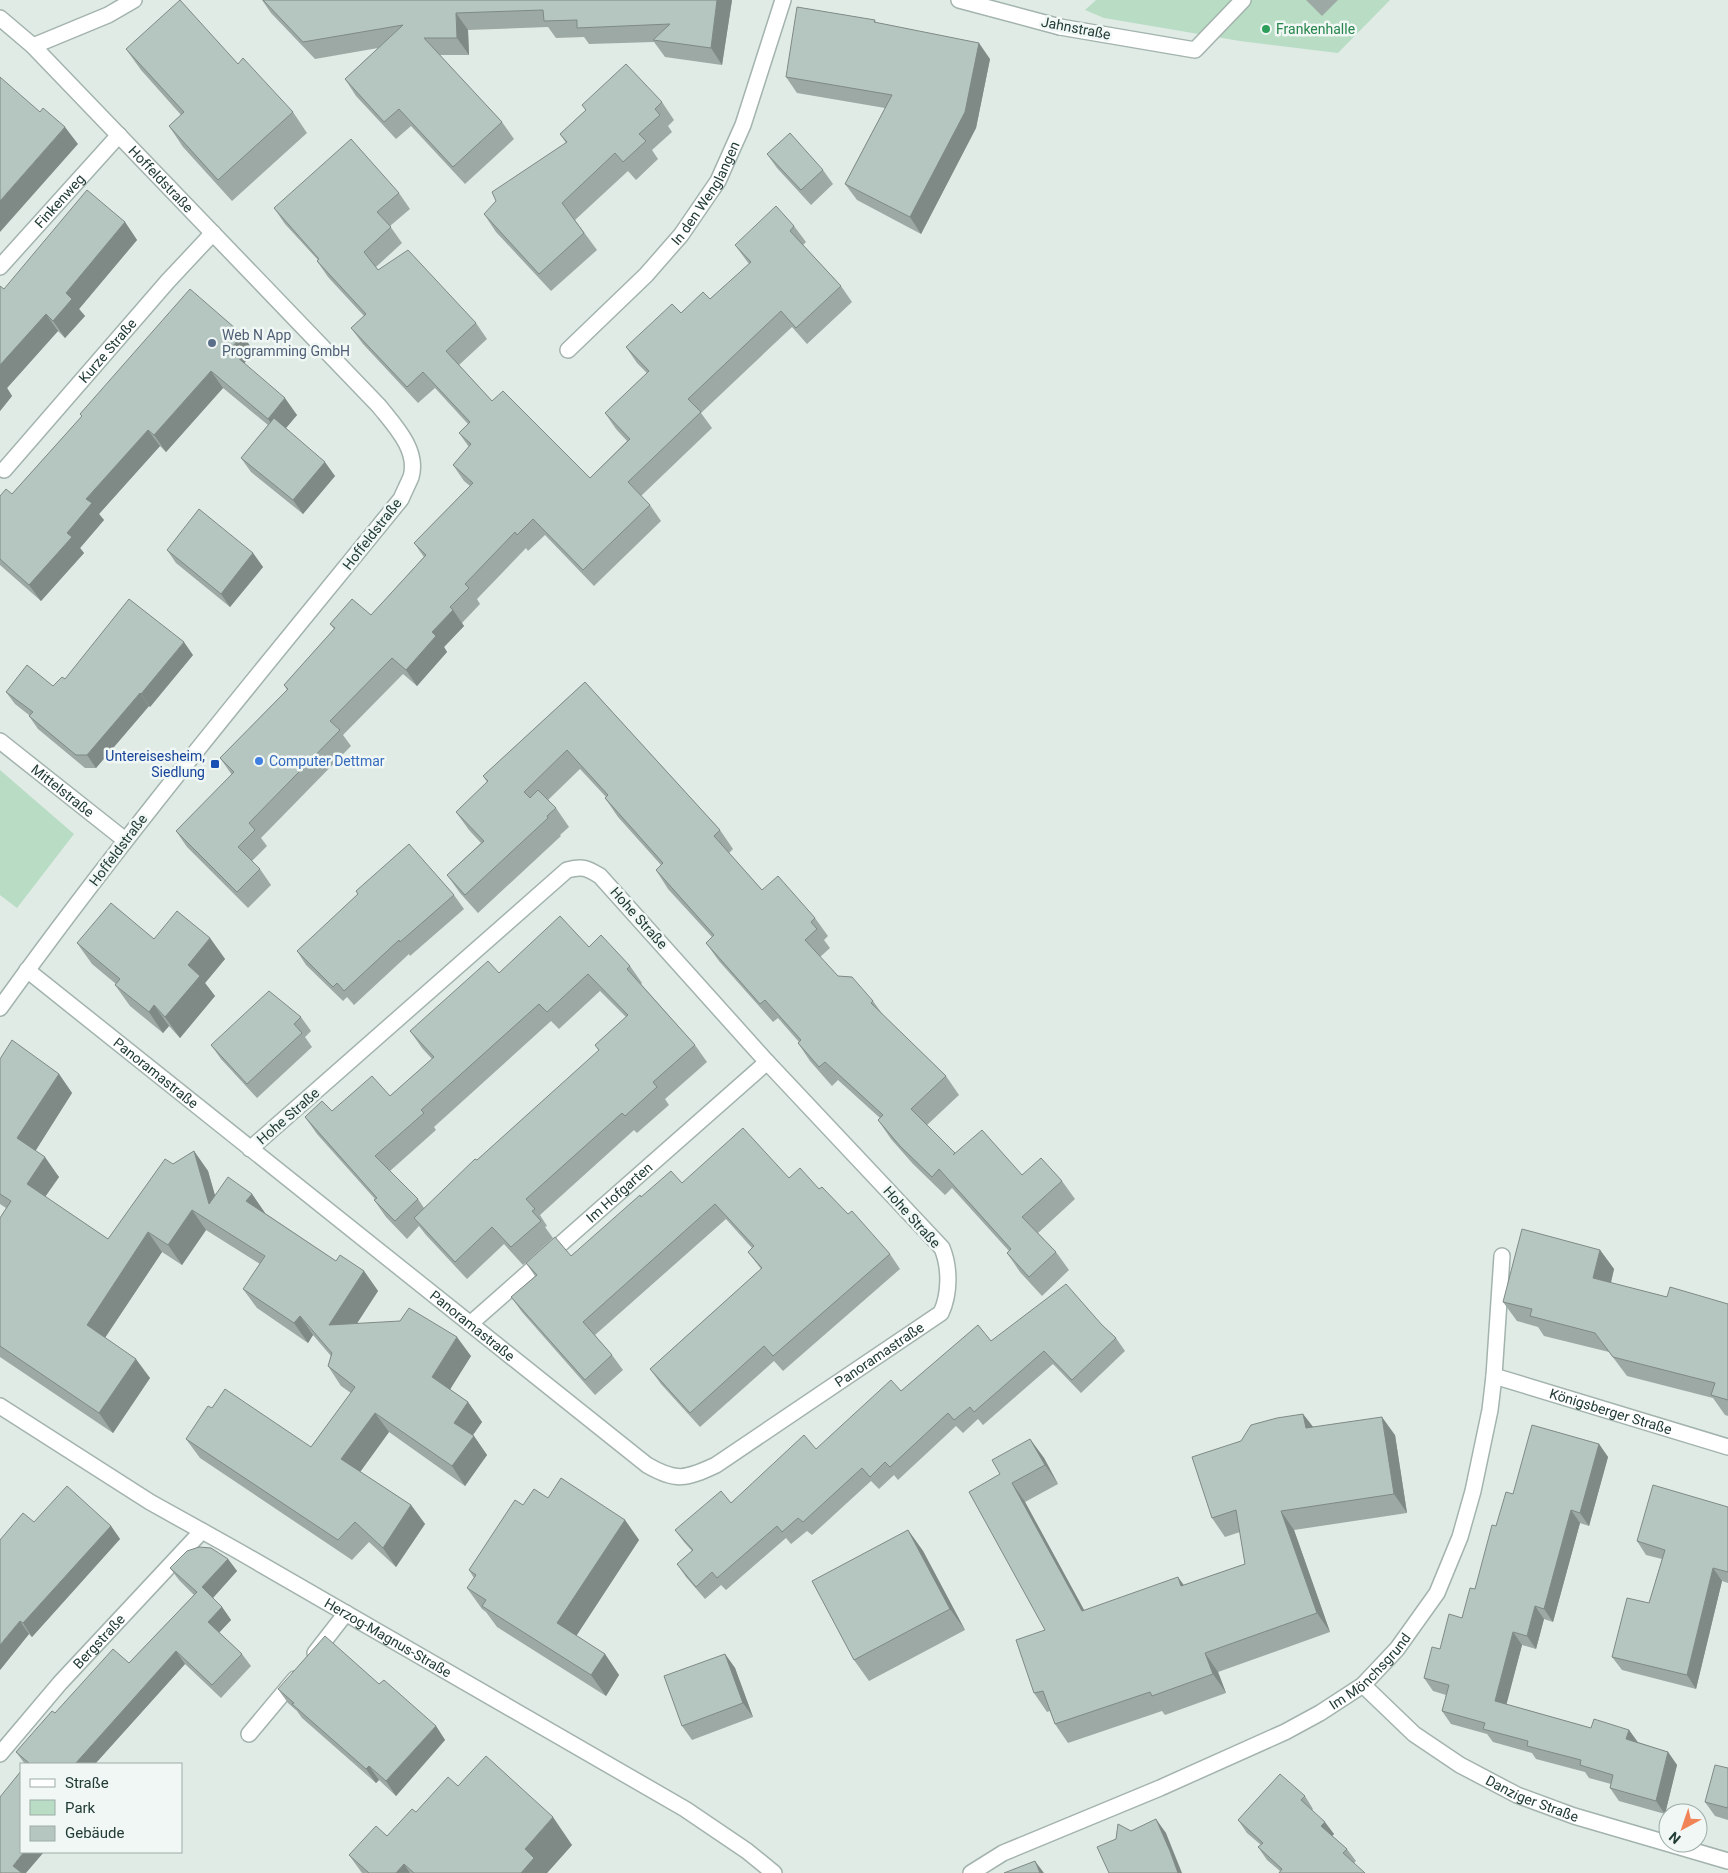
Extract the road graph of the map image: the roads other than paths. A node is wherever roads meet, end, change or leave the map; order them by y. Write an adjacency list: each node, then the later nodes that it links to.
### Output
1 (134, 0): 6 (street)
2 (783, 0): 10 (street, In den Wenglangen)
3 (959, 0): 4 (street, Jahnstraße)
4 (1243, 0)
5 (0, 18): 6 (street, Hoffeldstraße)
6 (33, 46): 7 (street, Hoffeldstraße)
7 (119, 135): 8 (street, Hoffeldstraße); 9 (street, Finkenweg)
8 (213, 233): 11 (street, Kurze Straße); 13 (street, Hoffeldstraße)
9 (0, 267)
10 (568, 350)
11 (4, 470)
12 (0, 741): 13 (street, Mittelstraße)
13 (125, 840): 14 (street, Hoffeldstraße)
14 (27, 970): 15 (street, Hoffeldstraße); 17 (street, Panoramastraße)
15 (0, 1008)
16 (767, 1062): 17 (street, Hohe Straße); 19 (street, Hohe Straße); 20 (street, Im Hofgarten)
17 (250, 1149): 20 (street, Panoramastraße)
18 (1502, 1256): 21 (street, Im Mönchsgrund)
19 (941, 1313): 20 (street, Panoramastraße)
20 (470, 1324)
21 (1494, 1376): 23 (street, Königsberger Straße); 26 (street, Im Mönchsgrund)
22 (0, 1406): 24 (street, Herzog-Magnus-Straße)
23 (1728, 1447)
24 (202, 1531): 25 (street, Herzog-Magnus-Straße); 28 (street, Bergstraße)
25 (346, 1613): 27 (street); 30 (street, Herzog-Magnus-Straße)
26 (1363, 1685): 29 (street, Danziger Straße); 31 (street, Im Mönchsgrund)
27 (249, 1734)
28 (0, 1754)
29 (1728, 1861)
30 (774, 1873)
31 (971, 1873)

